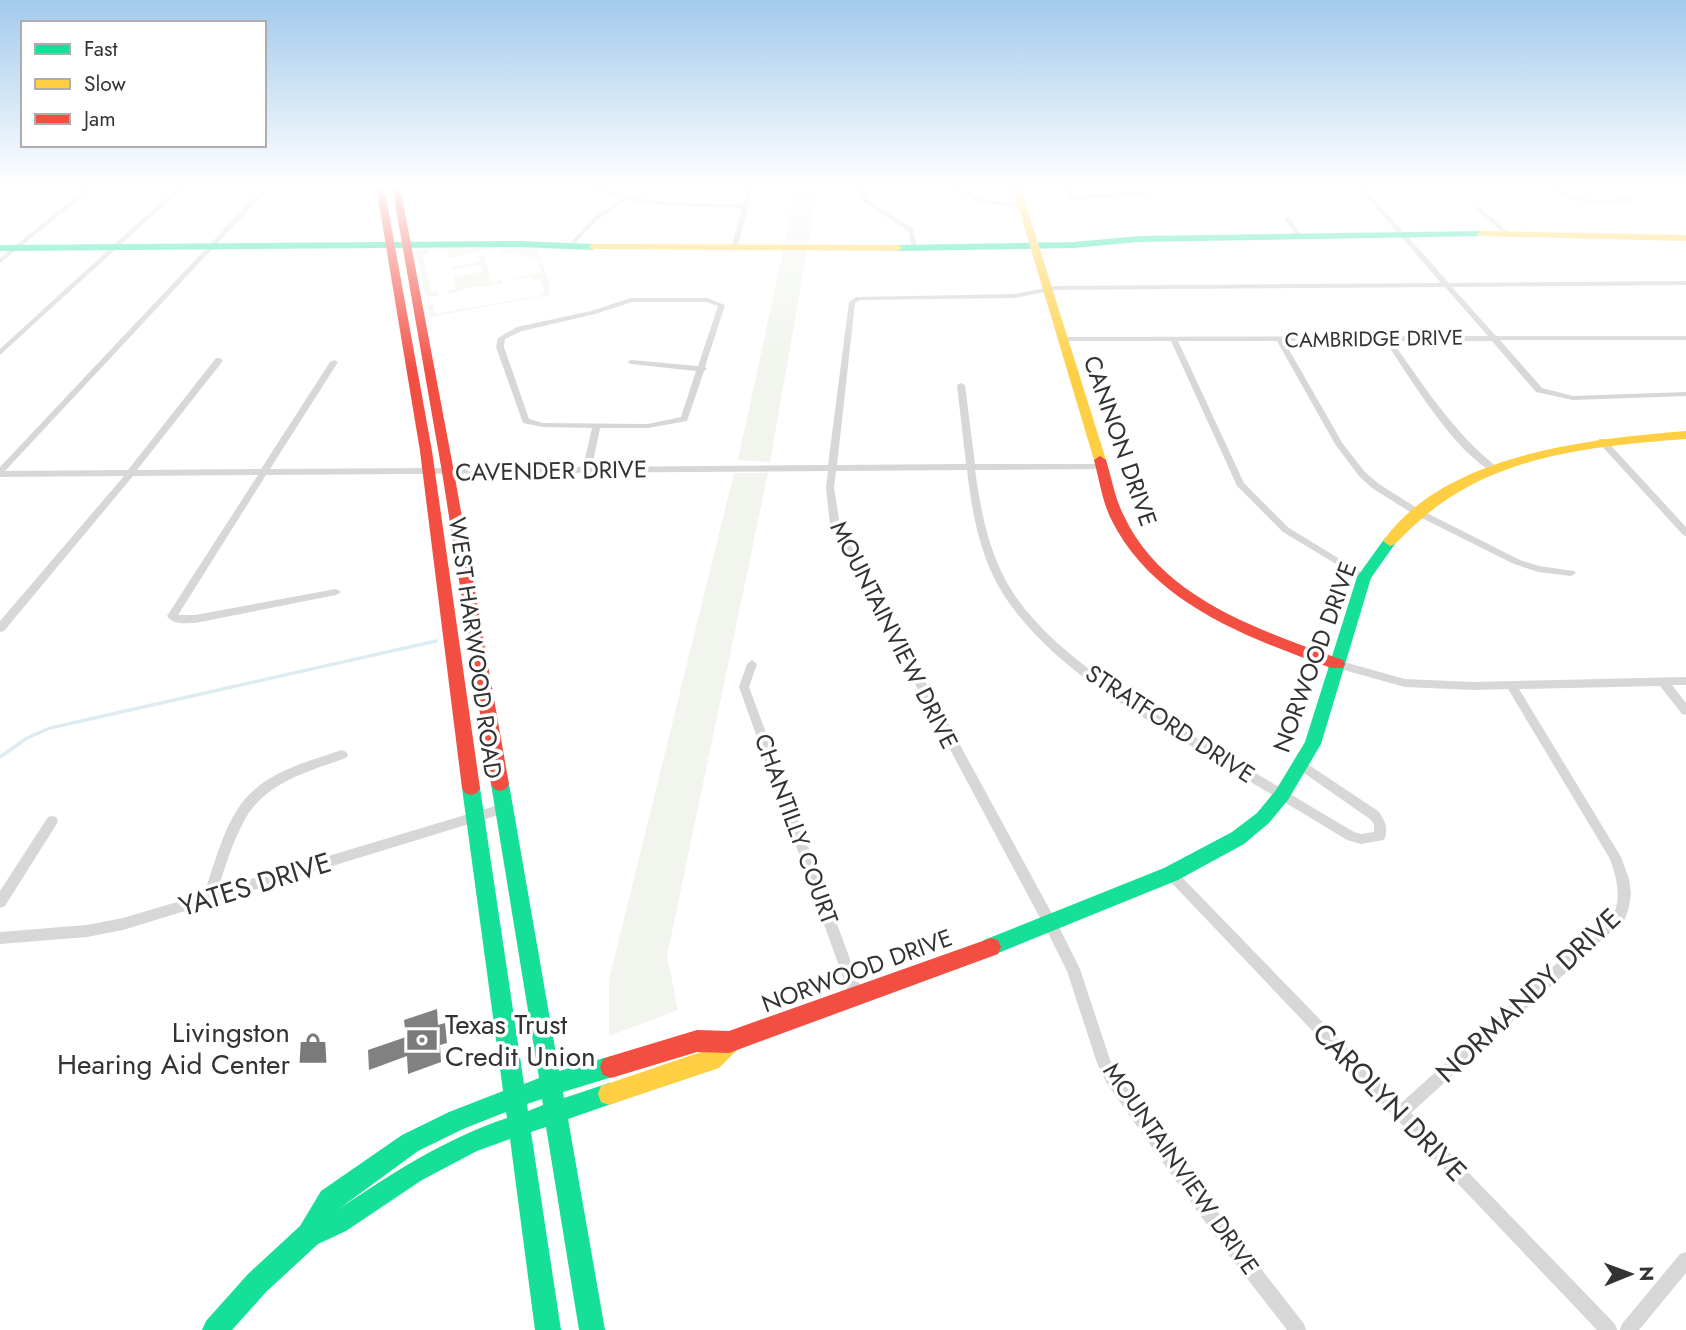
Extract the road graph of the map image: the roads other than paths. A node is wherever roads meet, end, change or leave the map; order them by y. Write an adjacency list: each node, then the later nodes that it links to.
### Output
1 (115, 248): 19 (street)
2 (210, 248): 36 (street)
3 (392, 248): 34 (main road, WEST HARWOOD ROAD)
4 (409, 248): 35 (main road, WEST HARWOOD ROAD)
5 (683, 248): 9 (main road)
6 (903, 248): 9 (main road)
7 (1035, 248): 12 (main road, CANNON DRIVE)
8 (1416, 248): 11 (street)
9 (734, 249)
10 (1686, 283): 11 (street, MOUNTAINVIEW DRIVE)
11 (1449, 285): 12 (street, MOUNTAINVIEW DRIVE); 13 (street)
12 (1047, 289): 16 (main road, CANNON DRIVE); 31 (street, MOUNTAINVIEW DRIVE)
13 (1496, 337): 15 (street, CAMBRIDGE DRIVE); 18 (street, CAMBRIDGE DRIVE); 25 (street)
14 (1173, 338): 16 (street, CAMBRIDGE DRIVE); 17 (street, CAMBRIDGE DRIVE); 42 (street)
15 (1686, 338)
16 (1062, 339): 29 (main road, CANNON DRIVE)
17 (1280, 340): 18 (street, CAMBRIDGE DRIVE); 39 (street)
18 (1388, 340): 32 (street)
19 (0, 354)
20 (219, 360): 38 (street)
21 (334, 362): 37 (street)
22 (632, 362): 23 (street)
23 (703, 369): 26 (street); 26 (street)
24 (961, 385): 30 (street, STRATFORD DRIVE)
25 (1686, 394)
26 (596, 426): 33 (street)
27 (1686, 435): 28 (main road, NORWOOD DRIVE)
28 (1602, 441): 32 (main road, NORWOOD DRIVE); 40 (street)
29 (1101, 466): 30 (street, CAVENDER DRIVE); 46 (main road, CANNON DRIVE)
30 (973, 467): 31 (street, CAVENDER DRIVE); 53 (street, STRATFORD DRIVE)
31 (833, 468): 33 (street, CAVENDER DRIVE); 60 (street, MOUNTAINVIEW DRIVE)
32 (1494, 469): 39 (main road, NORWOOD DRIVE)
33 (587, 470): 35 (street, CAVENDER DRIVE)
34 (429, 472): 35 (street, CAVENDER DRIVE); 37 (street, CAVENDER DRIVE); 55 (main road, WEST HARWOOD ROAD)
35 (450, 472): 54 (main road, WEST HARWOOD ROAD)
36 (0, 473): 38 (street, CAVENDER DRIVE)
37 (261, 473): 38 (street, CAVENDER DRIVE); 43 (street)
38 (130, 474): 44 (street)
39 (1420, 512): 41 (street); 42 (main road, NORWOOD DRIVE)
40 (1686, 533)
41 (1572, 573)
42 (1364, 578): 46 (main road, NORWOOD DRIVE)
43 (336, 592)
44 (0, 628)
45 (751, 664): 62 (street, CHANTILLY COURT)
46 (1337, 664): 49 (street, CANNON DRIVE); 52 (main road, NORWOOD DRIVE)
47 (1686, 681): 48 (street, CANNON DRIVE)
48 (1663, 682): 49 (street, CANNON DRIVE); 50 (street)
49 (1511, 685): 66 (street, NORMANDY DRIVE)
50 (1686, 711)
51 (342, 755): 58 (street)
52 (1302, 766): 53 (main road, NORWOOD DRIVE); 53 (street, STRATFORD DRIVE)
53 (1282, 794): 57 (main road, NORWOOD DRIVE)
54 (505, 808): 55 (street, YATES DRIVE); 65 (main road, WEST HARWOOD ROAD)
55 (476, 817): 58 (street, YATES DRIVE); 64 (main road, WEST HARWOOD ROAD)
56 (52, 821): 59 (street)
57 (1171, 874): 60 (main road, NORWOOD DRIVE); 66 (street, CAROLYN DRIVE)
58 (208, 899): 61 (street, YATES DRIVE)
59 (0, 902)
60 (1051, 925): 62 (main road, NORWOOD DRIVE); 73 (street, MOUNTAINVIEW DRIVE)
61 (0, 938)
62 (856, 995): 63 (main road, NORWOOD DRIVE)
63 (729, 1042): 65 (main road, NORWOOD DRIVE); 65 (main road, NORWOOD DRIVE)
64 (516, 1097): 65 (main road, NORWOOD DRIVE); 67 (main road, WEST HARWOOD ROAD); 68 (main road, NORWOOD DRIVE)
65 (552, 1100): 67 (main road, NORWOOD DRIVE); 72 (main road, WEST HARWOOD ROAD)
66 (1401, 1113): 74 (street, CAROLYN DRIVE)
67 (520, 1120): 68 (main road, NORWOOD DRIVE); 71 (main road, WEST HARWOOD ROAD)
68 (309, 1234): 70 (main road, NORWOOD DRIVE)
69 (1686, 1260): 75 (street)
70 (215, 1330)
71 (548, 1330)
72 (592, 1330)
73 (1298, 1330)
74 (1609, 1330)
75 (1628, 1330)

